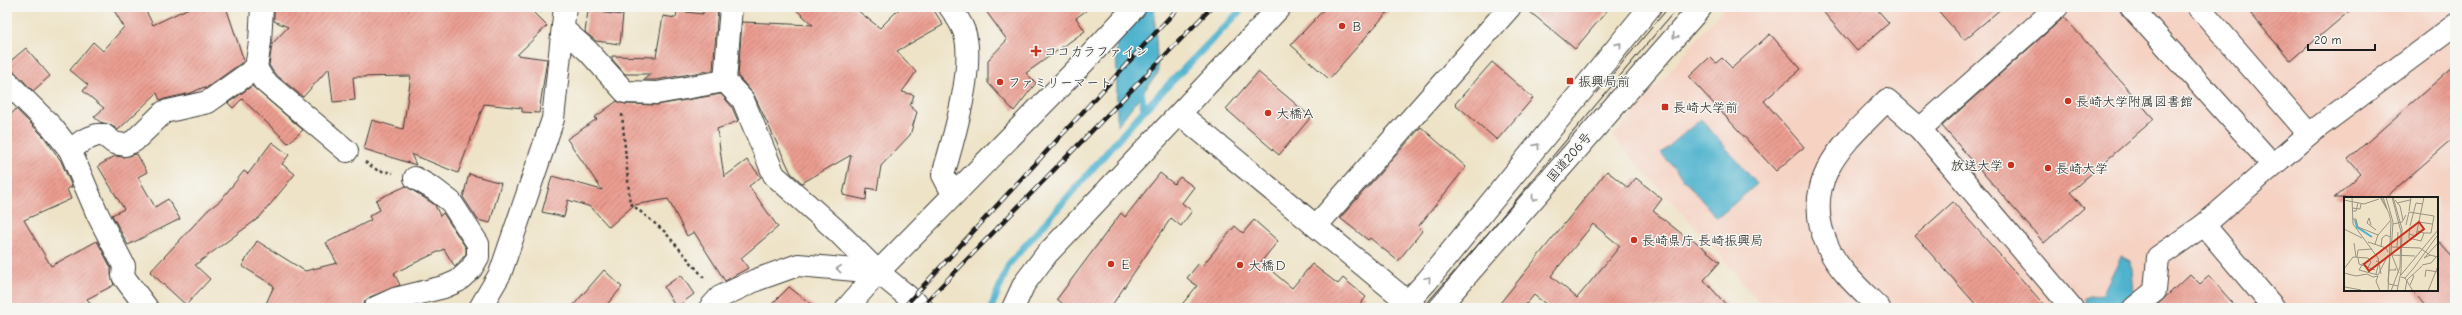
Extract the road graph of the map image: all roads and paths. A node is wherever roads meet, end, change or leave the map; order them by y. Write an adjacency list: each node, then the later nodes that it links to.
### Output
1 (262, 7): 17 (main road)
2 (565, 7): 16 (main road)
3 (611, 7): 4 (path)
4 (653, 7)
5 (731, 7): 18 (main road)
6 (950, 7): 28 (main road)
7 (1135, 7): 28 (main road)
8 (1280, 7): 21 (main road)
9 (1510, 7): 30 (main road)
10 (1650, 7): 33 (main road, one-way to 10)
11 (1700, 7): 40 (main road, 国道206号, one-way to 40)
12 (2058, 7): 22 (main road)
13 (2131, 7): 26 (main road)
14 (2199, 7): 23 (main road)
15 (2455, 25): 23 (main road)
16 (563, 29): 20 (main road); 36 (main road)
17 (256, 68): 24 (main road); 25 (main road)
18 (725, 81): 20 (main road); 31 (main road)
19 (7, 82): 24 (main road)
20 (619, 87): 32 (path)
21 (1180, 114): 30 (main road); 39 (main road)
22 (1920, 129): 41 (main road); 42 (main road)
23 (2309, 134): 26 (main road)
24 (70, 150): 34 (main road)
25 (347, 151): 27 (path)
26 (2272, 164): 29 (main road)
27 (415, 178): 35 (main road)
28 (953, 194): 31 (main road)
29 (2204, 225): 43 (main road); 44 (main road)
30 (1316, 226): 33 (main road)
31 (878, 272): 32 (main road, one-way to 32); 37 (main road); 38 (main road)
32 (715, 302)
33 (1408, 306)
34 (147, 308)
35 (375, 308)
36 (480, 308)
37 (847, 308)
38 (922, 308)
39 (1013, 308)
40 (1438, 308)
41 (1879, 308)
42 (2072, 308)
43 (2134, 308)
44 (2274, 308)

